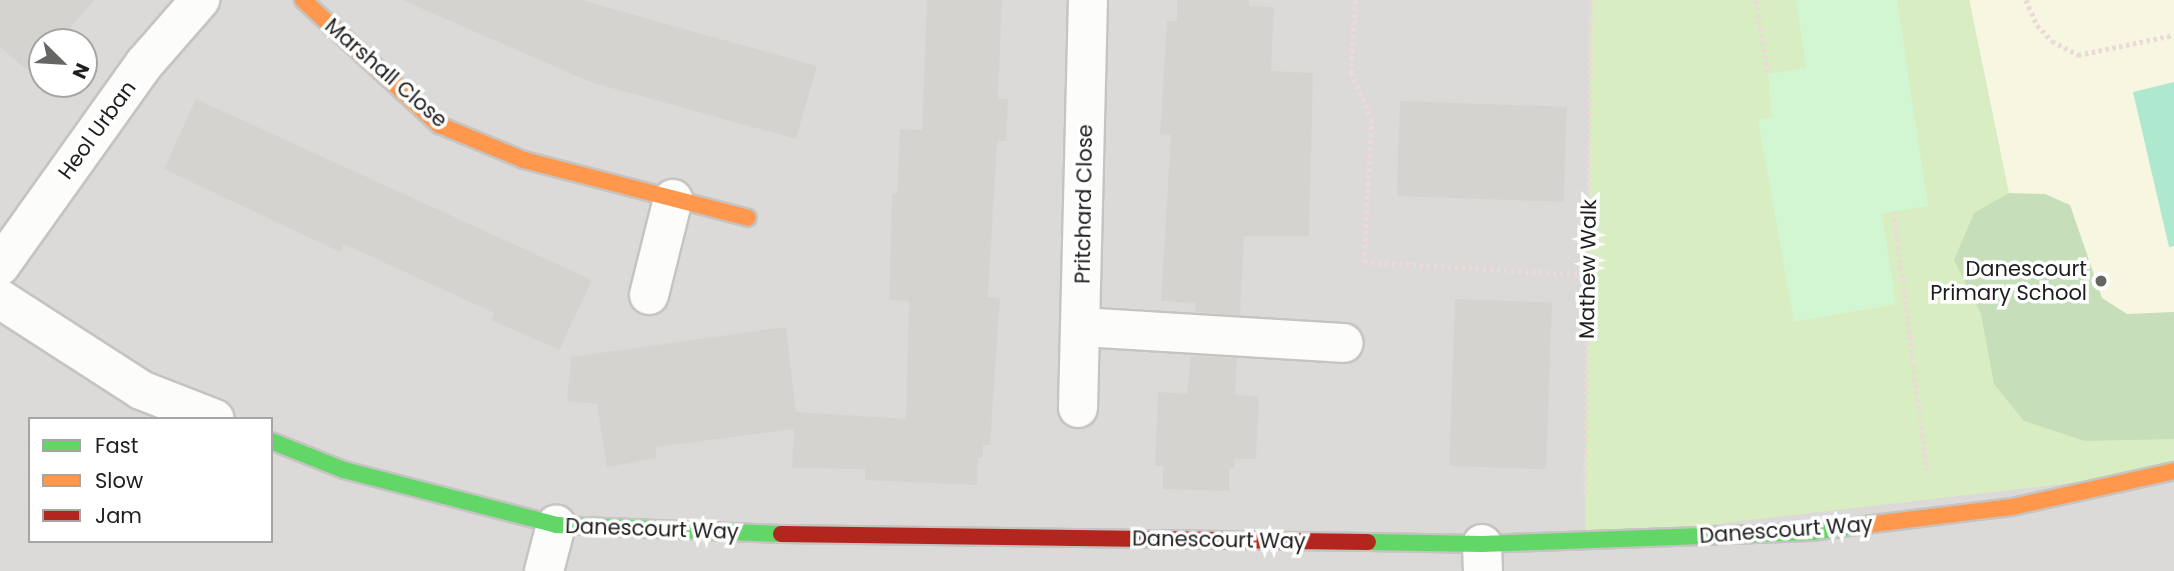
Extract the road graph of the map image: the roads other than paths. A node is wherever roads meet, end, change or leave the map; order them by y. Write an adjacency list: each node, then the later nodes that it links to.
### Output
1 (200, 0): 6 (street, Heol Urban)
2 (303, 0): 4 (street, Marshall Close)
3 (1088, 0): 9 (street, Pritchard Close)
4 (673, 199): 5 (street, Marshall Close); 7 (street)
5 (748, 218)
6 (0, 265)
7 (649, 295)
8 (0, 299): 12 (street)
9 (1082, 327): 10 (street); 11 (street, Pritchard Close)
10 (1344, 344)
11 (1078, 408)
12 (210, 417)
13 (273, 442): 15 (street, Danescourt Way)
14 (2174, 471): 16 (street, Danescourt Way)
15 (556, 525): 16 (street, Danescourt Way); 17 (street)
16 (1483, 557)
17 (544, 571)

